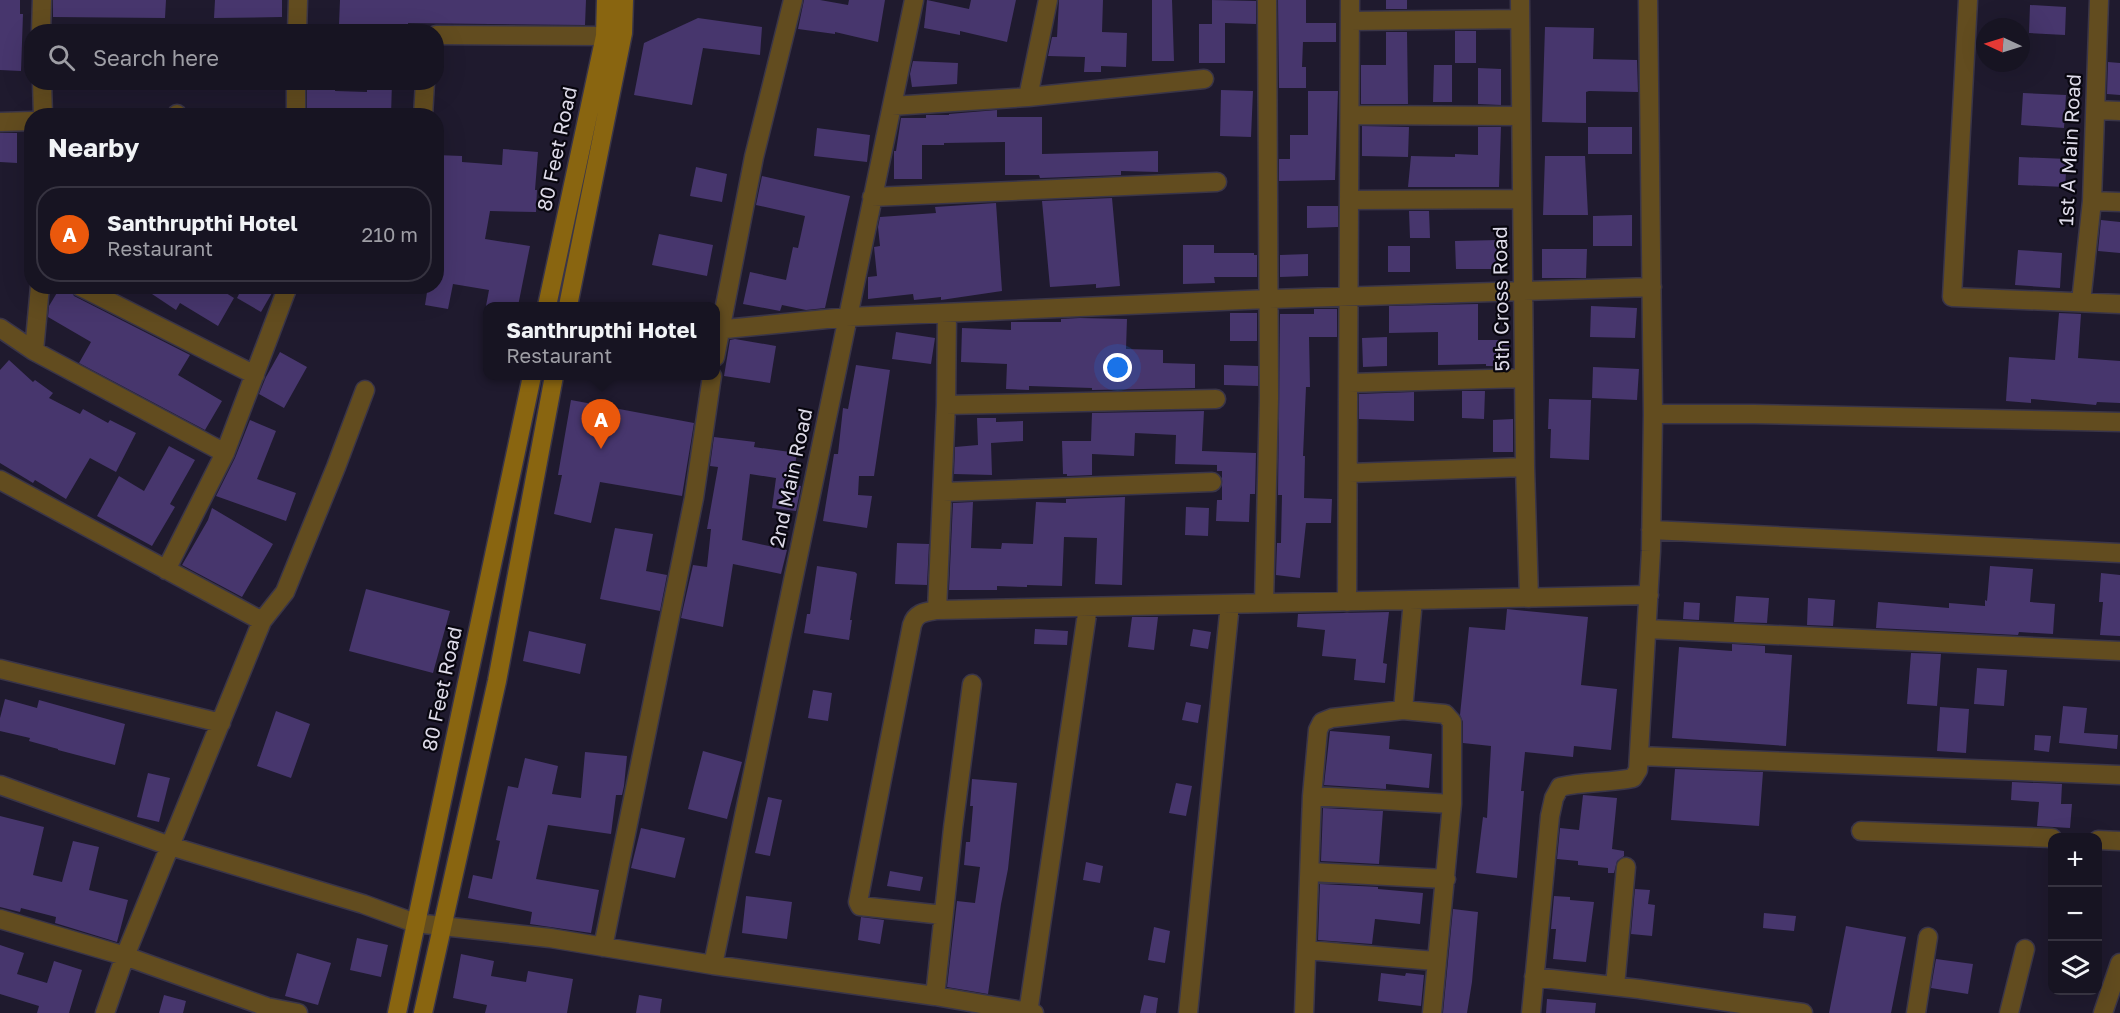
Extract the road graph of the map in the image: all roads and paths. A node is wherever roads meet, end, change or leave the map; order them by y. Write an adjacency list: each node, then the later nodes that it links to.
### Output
1 (42, 0): 16 (street)
2 (298, 0): 17 (street)
3 (606, 0): 19 (main road, 80 Feet Road)
4 (624, 0): 49 (main road, 80 Feet Road)
5 (793, 0): 53 (street)
6 (914, 0): 25 (street, 2nd Main Road)
7 (1048, 0): 24 (street)
8 (1267, 0): 47 (street)
9 (1350, 0): 15 (street)
10 (1520, 0): 14 (street, 5th Cross Road)
11 (1648, 0): 41 (street)
12 (1968, 0): 50 (street)
13 (2099, 0): 29 (street, 1st A Main Road)
14 (1520, 19): 15 (street); 32 (street, 5th Cross Road)
15 (1350, 21): 31 (street)
16 (41, 24)
17 (297, 24)
18 (444, 35): 19 (street)
19 (604, 36): 48 (main road, 80 Feet Road)
20 (1204, 79): 24 (street)
21 (42, 90): 26 (street)
22 (296, 90): 27 (street)
23 (425, 90): 28 (street)
24 (1028, 97): 25 (street)
25 (892, 106): 36 (street, 2nd Main Road)
26 (43, 108)
27 (296, 108)
28 (423, 108)
29 (2096, 110): 30 (street); 39 (street, 1st A Main Road)
30 (2120, 111)
31 (1350, 115): 32 (street); 38 (street)
32 (1521, 116): 37 (street, 5th Cross Road)
33 (24, 121): 34 (street)
34 (0, 122)
35 (1217, 182): 36 (street)
36 (872, 197): 54 (street, 2nd Main Road)
37 (1522, 199): 38 (street); 42 (street, 5th Cross Road)
38 (1351, 200): 46 (street)
39 (2092, 201): 40 (street); 50 (street, 1st A Main Road)
40 (2120, 202)
41 (1652, 287): 42 (street); 67 (street)
42 (1523, 289): 46 (street); 59 (street, 5th Cross Road)
43 (39, 294): 57 (street)
44 (95, 294): 58 (street)
45 (285, 294): 58 (street)
46 (1350, 296): 47 (street); 63 (street)
47 (1268, 298): 52 (street); 82 (street)
48 (548, 302)
49 (569, 302)
50 (2081, 302): 51 (street)
51 (2120, 304)
52 (947, 314): 54 (street); 66 (street)
53 (720, 315)
54 (848, 317): 56 (street); 116 (street, 2nd Main Road)
55 (0, 328): 57 (street)
56 (720, 329)
57 (34, 351): 69 (street)
58 (255, 375): 69 (street)
59 (1524, 378): 63 (street); 70 (street, 5th Cross Road)
60 (531, 380): 108 (main road, 80 Feet Road)
61 (553, 380): 109 (main road)
62 (711, 380): 111 (street)
63 (1349, 383): 71 (street)
64 (365, 390): 86 (street)
65 (1216, 399): 66 (street)
66 (946, 405): 74 (street)
67 (1653, 414): 68 (street); 75 (street)
68 (2120, 422)
69 (225, 453): 77 (street)
70 (1525, 467): 71 (street); 79 (street, 5th Cross Road)
71 (1349, 473): 81 (street)
72 (0, 480): 77 (street)
73 (1212, 482): 74 (street)
74 (943, 492): 85 (street)
75 (1652, 530): 76 (street); 78 (street)
76 (2120, 553)
77 (166, 570): 86 (street)
78 (1649, 595): 79 (street); 87 (street)
79 (1529, 598): 80 (street)
80 (1413, 600): 81 (street); 91 (street)
81 (1347, 602): 82 (street)
82 (1264, 603): 83 (street)
83 (1230, 604): 84 (street); 126 (street)
84 (1088, 607): 85 (street); 125 (street)
85 (937, 610): 106 (street)
86 (262, 621): 92 (street)
87 (1647, 629): 88 (street); 93 (street)
88 (2120, 651)
89 (0, 669): 92 (street)
90 (972, 684): 106 (street)
91 (1403, 710): 96 (street); 97 (street)
92 (221, 723): 102 (street)
93 (1639, 756): 94 (street); 118 (street)
94 (2120, 775)
95 (0, 785): 102 (street)
96 (1312, 796): 97 (street); 104 (street)
97 (1452, 804): 105 (street)
98 (1862, 831): 99 (street)
99 (2048, 838)
100 (2102, 840): 101 (street)
101 (2120, 841)
102 (170, 846): 108 (street); 114 (street)
103 (1626, 867): 119 (street)
104 (1310, 872): 105 (street); 113 (street)
105 (1446, 879): 115 (street)
106 (943, 915): 120 (street)
107 (0, 919): 114 (street)
108 (415, 923): 109 (street); 123 (main road, 80 Feet Road)
109 (441, 926): 111 (street); 124 (main road)
110 (1928, 937): 131 (street)
111 (603, 947): 116 (street)
112 (2025, 949): 132 (street)
113 (1307, 950): 115 (street); 127 (street)
114 (124, 956): 121 (street); 122 (street)
115 (1435, 961): 128 (street)
116 (713, 965): 120 (street)
117 (2118, 974): 133 (street)
118 (1534, 977): 119 (street); 129 (street)
119 (1615, 986): 130 (street)
120 (934, 996): 125 (street)
121 (105, 1013)
122 (298, 1013)
123 (398, 1013)
124 (423, 1013)
125 (1030, 1013)
126 (1188, 1013)
127 (1304, 1013)
128 (1432, 1013)
129 (1531, 1013)
130 (1803, 1013)
131 (1916, 1013)
132 (2009, 1013)
133 (2103, 1013)

